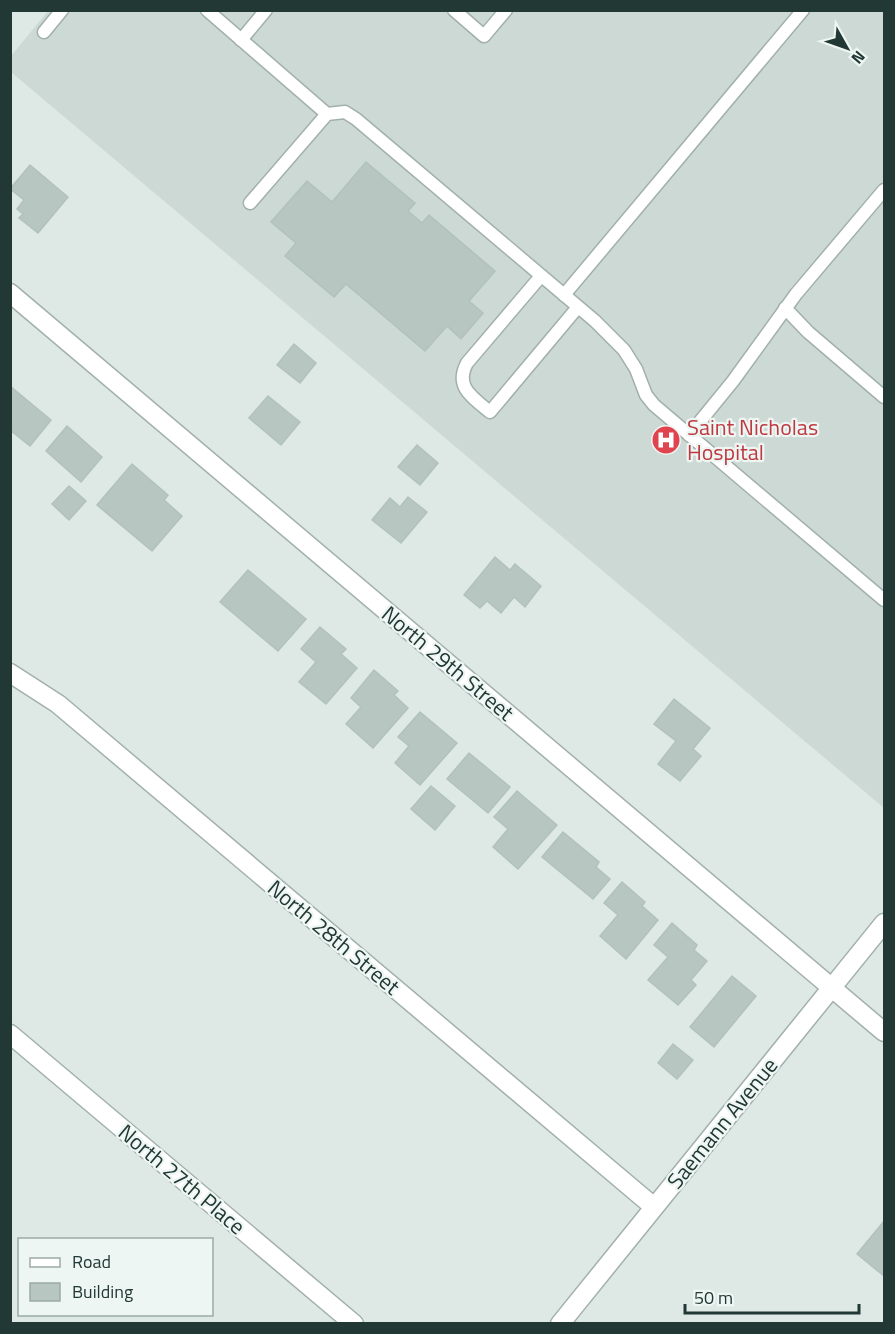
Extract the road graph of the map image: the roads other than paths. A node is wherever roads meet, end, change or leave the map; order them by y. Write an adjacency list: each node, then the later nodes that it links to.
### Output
1 (62, 10): 7 (lane)
2 (207, 10): 8 (lane)
3 (266, 10): 8 (lane)
4 (454, 10): 5 (lane)
5 (506, 10)
6 (803, 10): 14 (lane)
7 (44, 32)
8 (241, 40): 9 (lane)
9 (327, 114): 11 (lane); 12 (lane)
10 (885, 190): 16 (lane)
11 (250, 203)
12 (541, 276): 14 (lane); 15 (lane)
13 (10, 293): 22 (street, North 29th Street)
14 (564, 295): 15 (lane)
15 (578, 307): 18 (lane)
16 (785, 308): 17 (lane); 18 (lane)
17 (885, 397)
18 (689, 435): 19 (lane)
19 (885, 600)
20 (10, 673): 25 (street, North 28th Street)
21 (885, 923): 22 (street, Saemann Avenue)
22 (832, 987): 23 (street, North 29th Street); 25 (street, Saemann Avenue)
23 (885, 1032)
24 (10, 1034): 26 (street, North 27th Place)
25 (654, 1207): 27 (street, Saemann Avenue)
26 (354, 1323)
27 (560, 1323)

